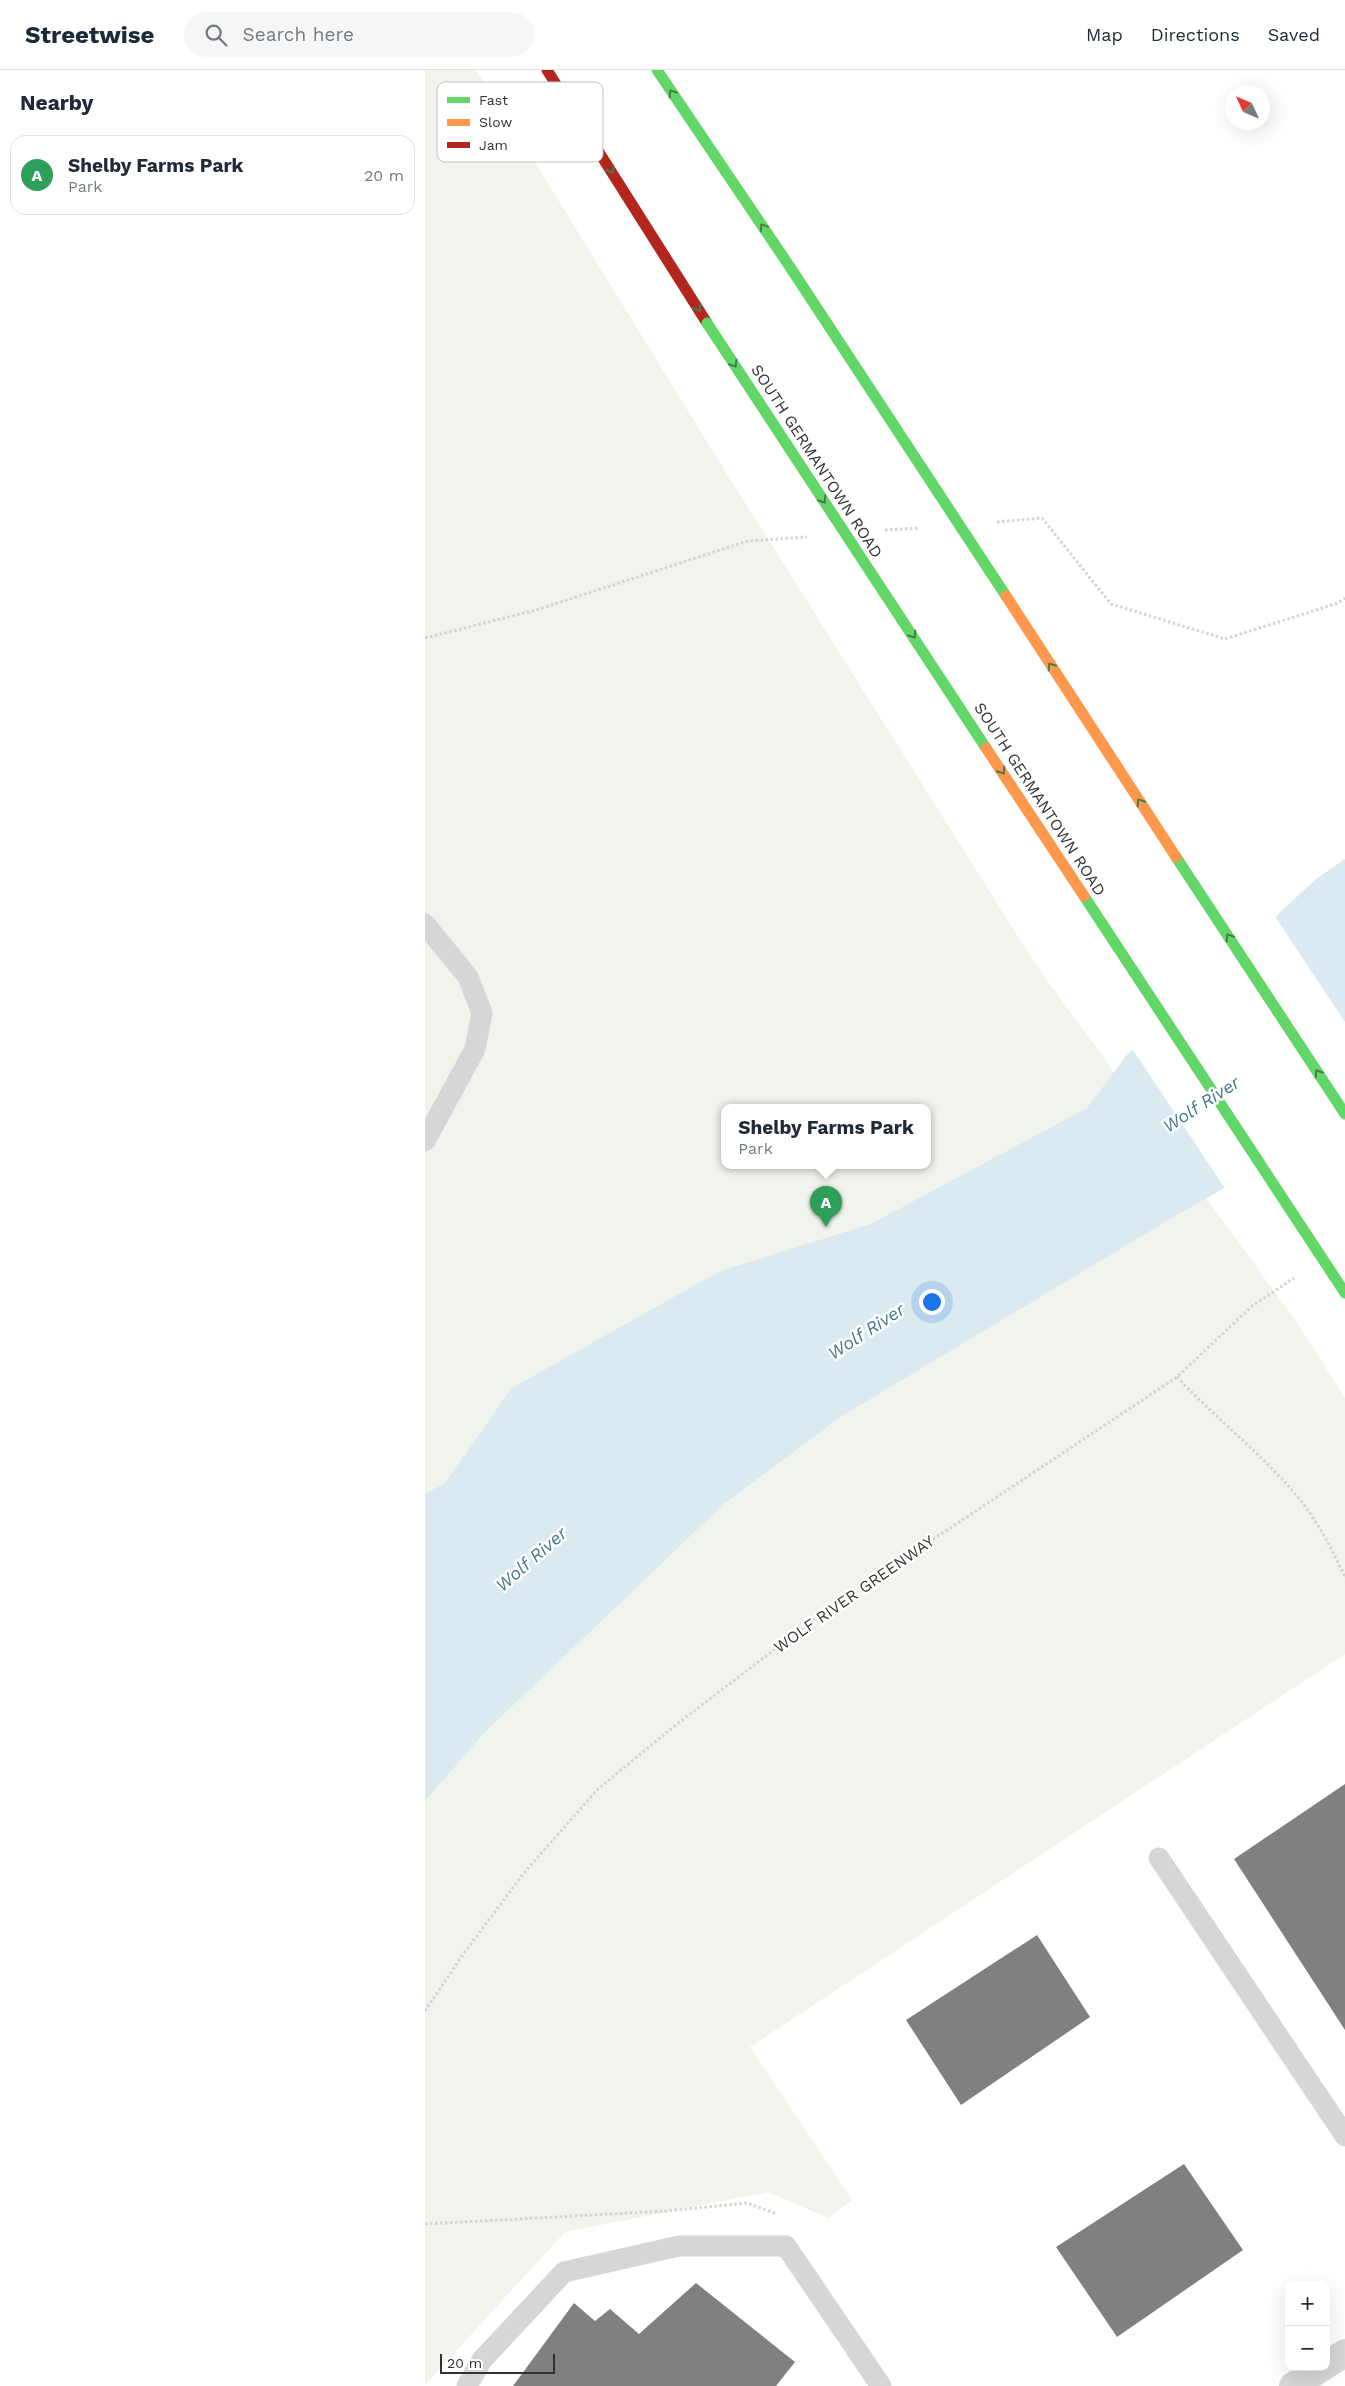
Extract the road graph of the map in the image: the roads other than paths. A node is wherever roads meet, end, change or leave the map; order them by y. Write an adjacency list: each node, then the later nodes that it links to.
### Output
1 (657, 70): 6 (main road, one-way to 1, bridge)
2 (551, 71): 3 (main road, SOUTH GERMANTOWN ROAD, one-way to 3, bridge)
3 (558, 82)
4 (603, 155): 8 (main road, SOUTH GERMANTOWN ROAD, one-way to 8, bridge)
5 (425, 924): 7 (lane)
6 (1345, 1114)
7 (425, 1141)
8 (1345, 1293)
9 (1159, 1858): 10 (lane)
10 (1345, 2136)
11 (1345, 2353): 12 (street)
12 (1330, 2362)
13 (1317, 2371): 16 (street)
14 (467, 2386): 15 (lane)
15 (881, 2386)
16 (1293, 2386)

